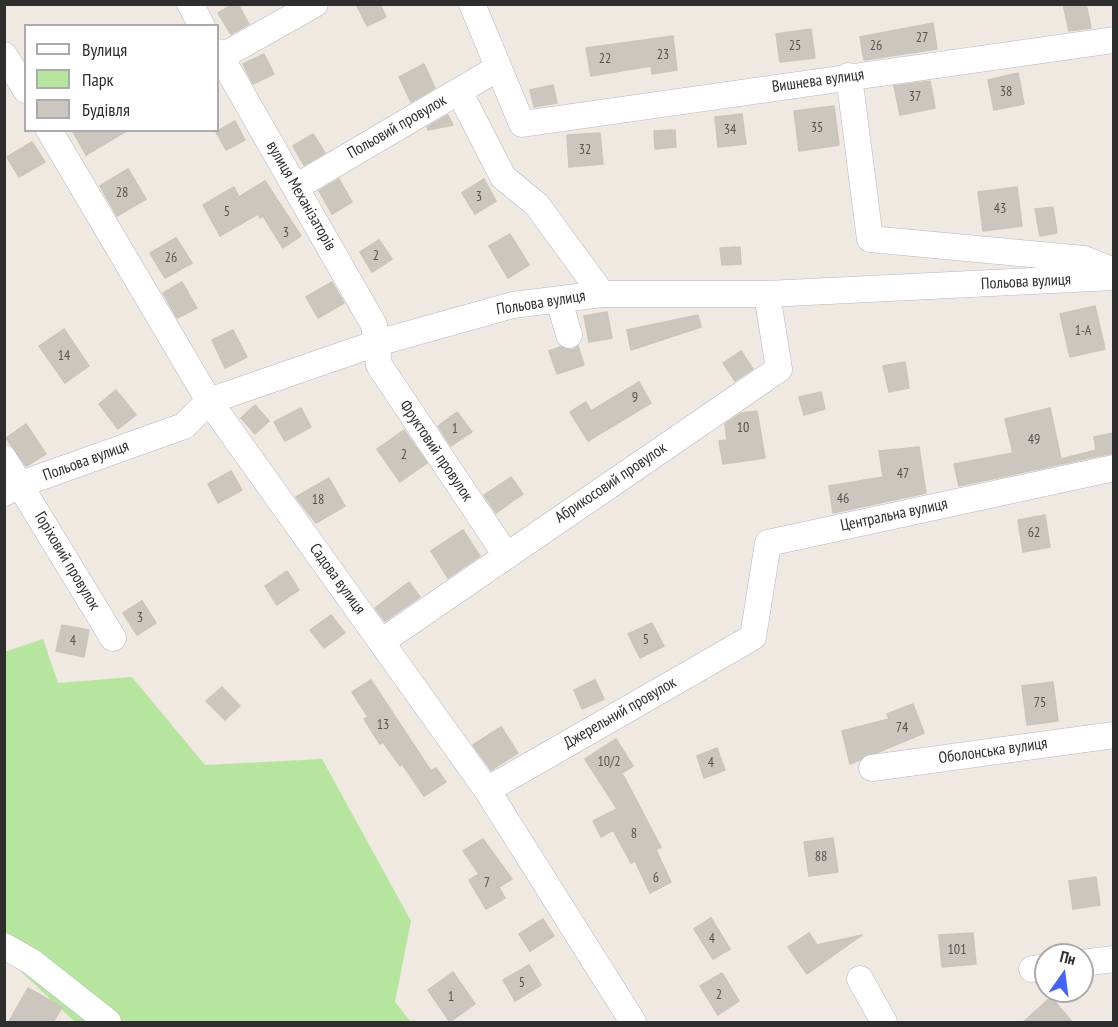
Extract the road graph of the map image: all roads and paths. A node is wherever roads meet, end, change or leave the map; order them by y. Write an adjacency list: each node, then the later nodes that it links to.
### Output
1 (190, 4): 4 (street)
2 (315, 4): 6 (street)
3 (472, 4): 8 (street)
4 (201, 24)
5 (1113, 40): 9 (street, Вишнева вулиця)
6 (219, 54): 13 (street, вулиця Механізаторів)
7 (4, 55): 10 (street)
8 (498, 68): 9 (street, Вишнева вулиця); 13 (street, Польовий провулок)
9 (849, 76): 14 (street, Польова вулиця)
10 (24, 87)
11 (462, 98): 16 (street)
12 (50, 132): 21 (street, Садова вулиця)
13 (296, 187): 20 (street, вулиця Механізаторів)
14 (1113, 272)
15 (1113, 277): 17 (street, Польова вулиця)
16 (602, 294): 17 (street, Польова вулиця); 18 (street, Польова вулиця)
17 (767, 294): 25 (street, Абрикосовий провулок)
18 (559, 300): 19 (street); 20 (street, Польова вулиця)
19 (569, 335)
20 (377, 343): 21 (street, Польова вулиця); 25 (street, Фруктовий провулок)
21 (209, 401): 24 (street, Польова вулиця); 28 (street, Садова вулиця)
22 (4, 459): 24 (street, Горіховий провулок)
23 (1113, 468): 26 (street, Центральна вулиця)
24 (13, 489): 27 (street, Горіховий провулок)
25 (506, 555): 28 (street, Абрикосовий провулок)
26 (753, 637): 31 (street, Джерельний провулок)
27 (113, 638)
28 (381, 642): 31 (street, Садова вулиця)
29 (1113, 735): 30 (street, Оболонська вулиця)
30 (872, 768)
31 (487, 790): 37 (street, Садова вулиця)
32 (4, 946): 36 (street)
33 (1113, 959): 34 (street)
34 (1094, 961)
35 (860, 979): 38 (street)
36 (108, 1023)
37 (633, 1023)
38 (884, 1023)

